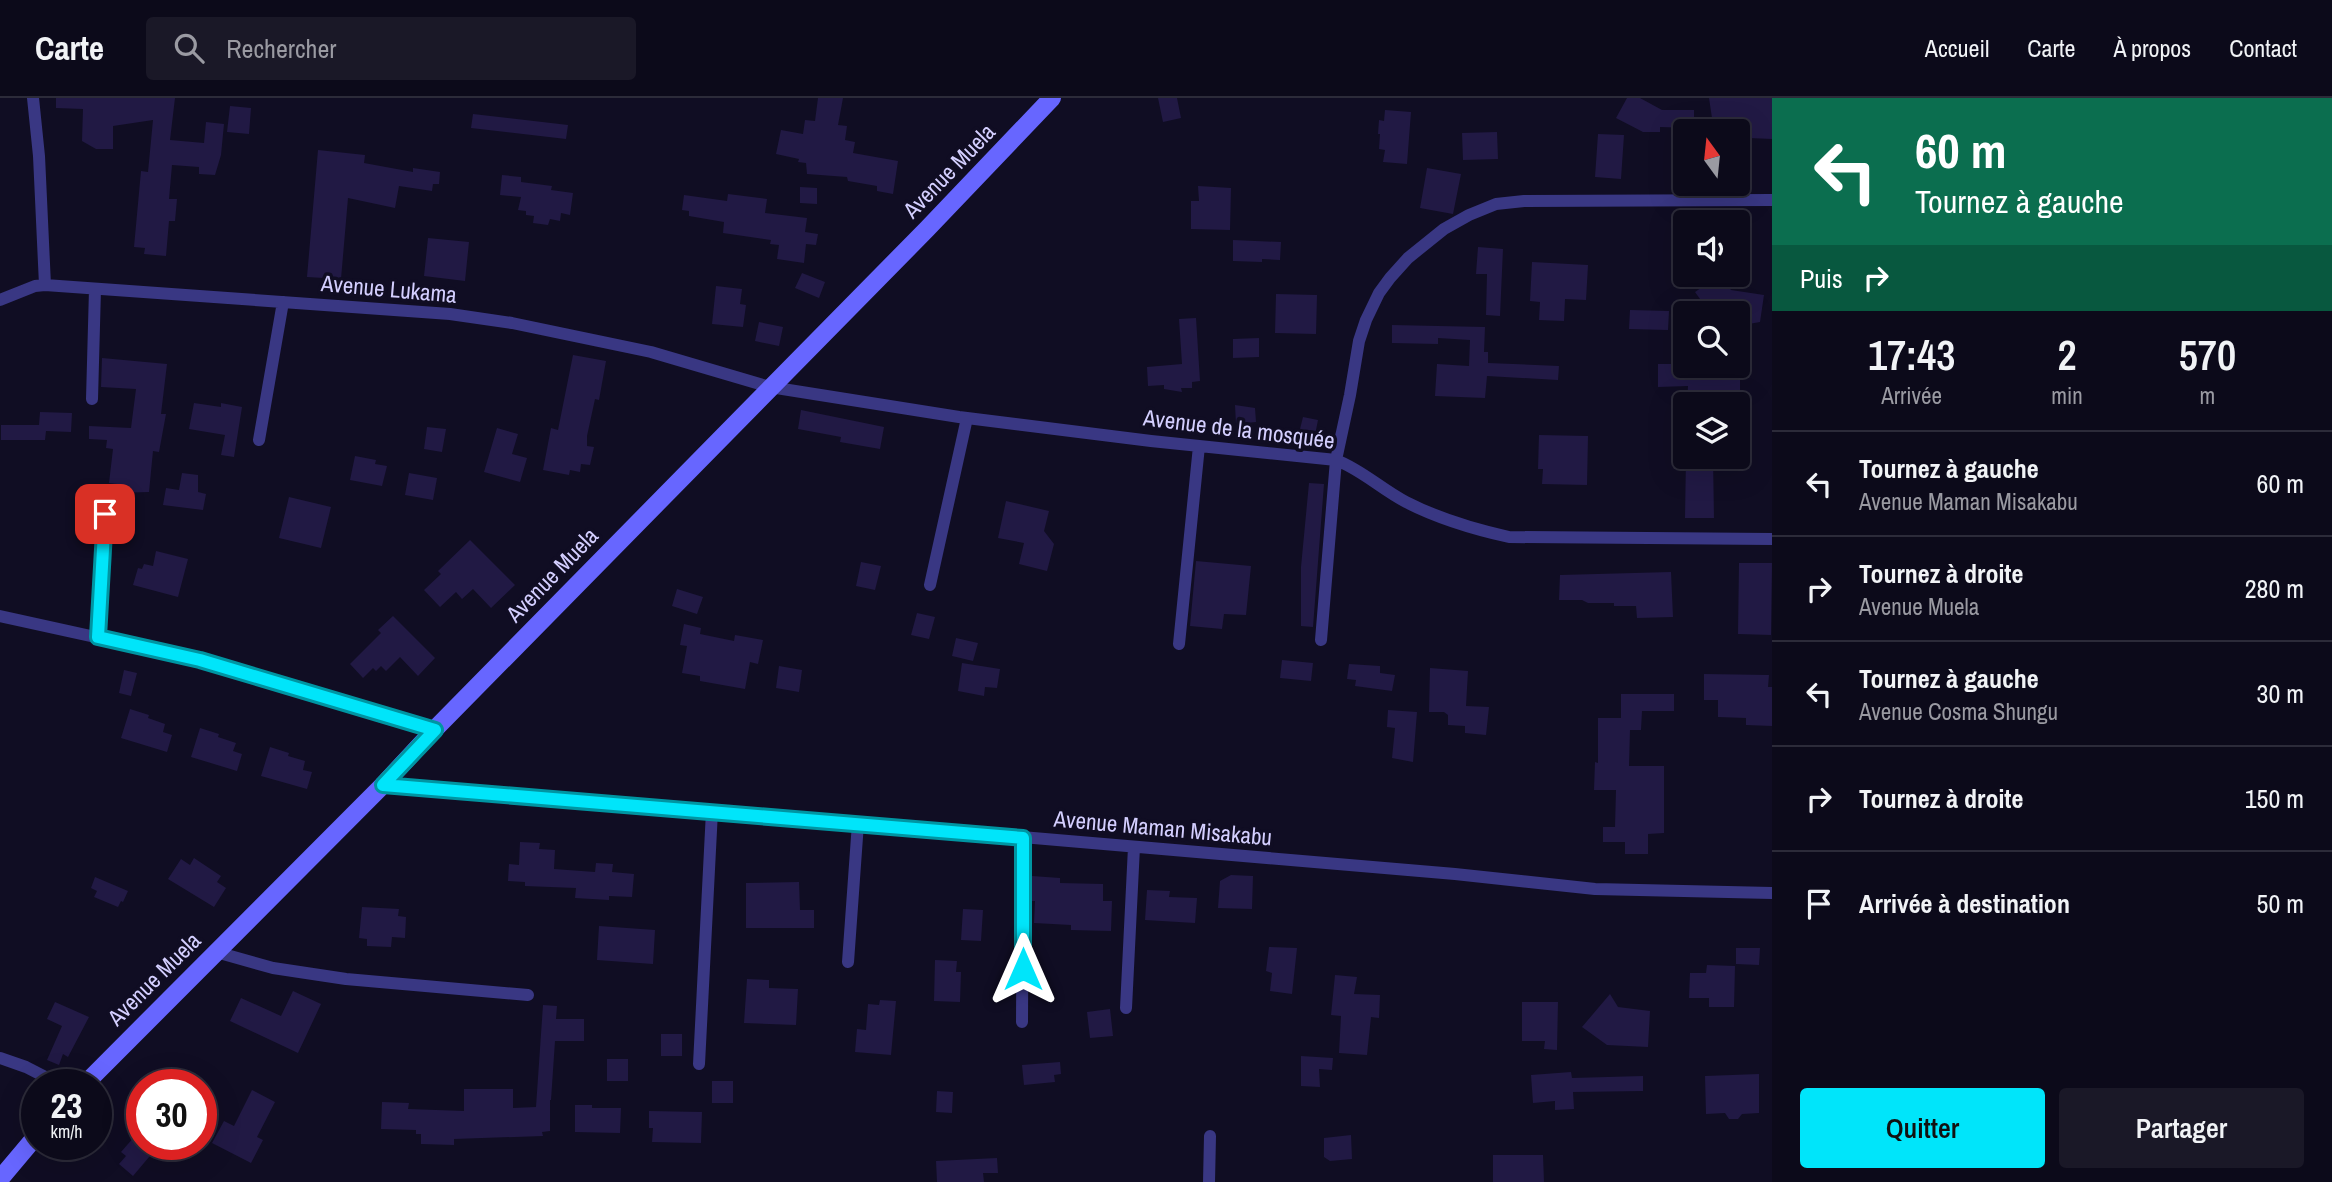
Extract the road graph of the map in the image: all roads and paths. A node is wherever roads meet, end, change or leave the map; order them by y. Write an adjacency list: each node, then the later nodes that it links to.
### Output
1 (33, 98): 4 (street)
2 (1052, 98): 8 (street, Avenue Muela)
3 (1772, 200): 13 (street)
4 (45, 285): 5 (street, Avenue Lukama); 6 (street, Avenue Lukama)
5 (95, 289): 7 (street, Avenue Lukama); 9 (street)
6 (0, 300)
7 (283, 302): 8 (street, Avenue Lukama); 11 (street)
8 (770, 387): 10 (street, Avenue de la mosquée); 21 (street, Avenue Muela)
9 (92, 399)
10 (967, 418): 12 (street, Avenue de la mosquée); 16 (street)
11 (259, 440)
12 (1199, 446): 13 (street, Avenue de la mosquée); 20 (street)
13 (1336, 460): 15 (street, Avenue de la mosquée); 19 (street)
14 (105, 514): 18 (street)
15 (1772, 539)
16 (930, 584)
17 (0, 616): 18 (street)
18 (98, 637): 21 (street)
19 (1321, 640)
20 (1179, 644)
21 (435, 730): 22 (street, Avenue Muela)
22 (383, 785): 23 (street, Avenue Maman Misakabu); 28 (street, Avenue Muela)
23 (712, 811): 24 (street, Avenue Maman Misakabu); 34 (street)
24 (858, 823): 25 (street, Avenue Maman Misakabu); 29 (street)
25 (1023, 838): 26 (street, Avenue Maman Misakabu); 32 (street)
26 (1134, 847): 27 (street, Avenue Maman Misakabu); 31 (street)
27 (1772, 893)
28 (216, 952): 30 (street); 36 (street, Avenue Muela)
29 (848, 962)
30 (528, 995)
31 (1126, 1008)
32 (1022, 1022)
33 (0, 1058): 35 (street)
34 (699, 1064)
35 (30, 1069)
36 (100, 1069)
37 (1210, 1136): 40 (street)
38 (21, 1154): 39 (street)
39 (0, 1179)
40 (1209, 1182)

